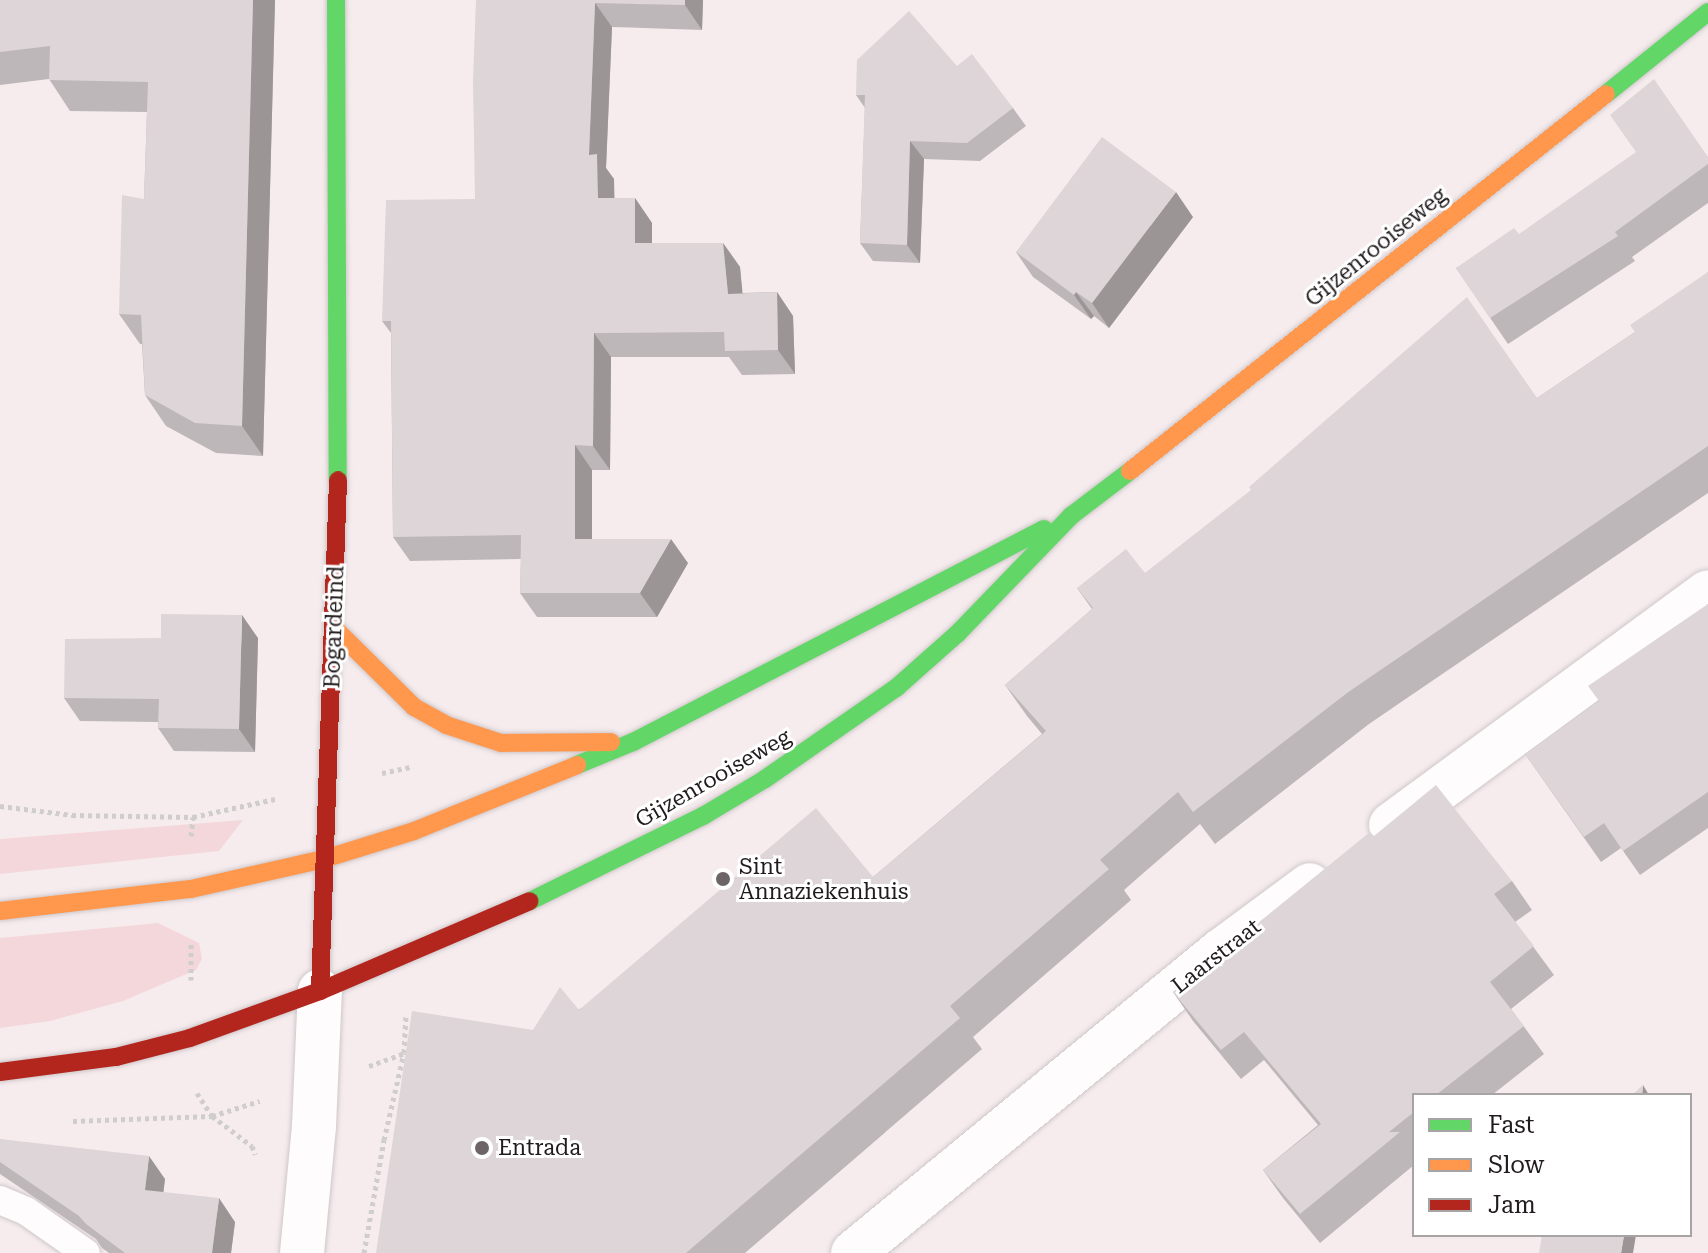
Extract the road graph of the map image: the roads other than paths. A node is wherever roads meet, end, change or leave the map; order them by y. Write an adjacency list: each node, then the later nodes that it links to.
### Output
1 (336, 0): 5 (main road, Bogardeind)
2 (1708, 12): 3 (main road, Gijzenrooiseweg)
3 (1071, 516): 6 (main road, Gijzenrooiseweg); 9 (main road, Gijzenrooiseweg)
4 (1708, 592): 14 (street, Laarstraat)
5 (333, 627): 6 (main road); 7 (main road, Bogardeind)
6 (633, 742): 7 (main road, Gijzenrooiseweg)
7 (324, 859): 8 (main road, Gijzenrooiseweg); 9 (main road, Bogardeind)
8 (0, 911)
9 (320, 991): 10 (main road, Gijzenrooiseweg); 13 (street, Bogardeind)
10 (0, 1072)
11 (0, 1200): 12 (lane)
12 (86, 1253)
13 (302, 1253)
14 (853, 1253)

